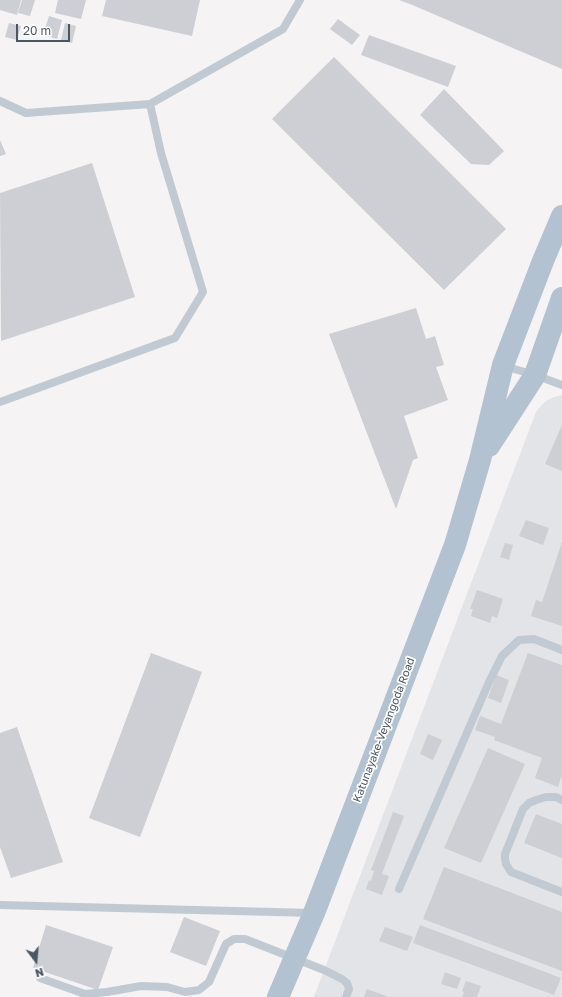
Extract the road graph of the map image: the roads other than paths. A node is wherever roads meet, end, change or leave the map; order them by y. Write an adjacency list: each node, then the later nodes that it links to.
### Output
1 (300, 0): 3 (lane)
2 (0, 101): 3 (lane)
3 (150, 104): 9 (lane)
4 (562, 216): 6 (main road, Katunayake-Veyangoda Road)
5 (562, 298): 7 (main road, Katunayake-Veyangoda Road)
6 (503, 365): 7 (lane); 10 (main road, Katunayake-Veyangoda Road)
7 (535, 374): 8 (lane); 10 (main road, Katunayake-Veyangoda Road)
8 (562, 385)
9 (0, 402)
10 (480, 460): 16 (main road, Katunayake-Veyangoda Road)
11 (562, 650): 13 (lane)
12 (562, 800): 14 (lane)
13 (399, 889)
14 (562, 892)
15 (0, 905): 16 (lane)
16 (314, 913): 17 (main road, Katunayake-Veyangoda Road)
17 (294, 958): 18 (lane); 19 (main road, Katunayake-Veyangoda Road); 20 (lane)
18 (40, 978)
19 (278, 997)
20 (346, 997)

